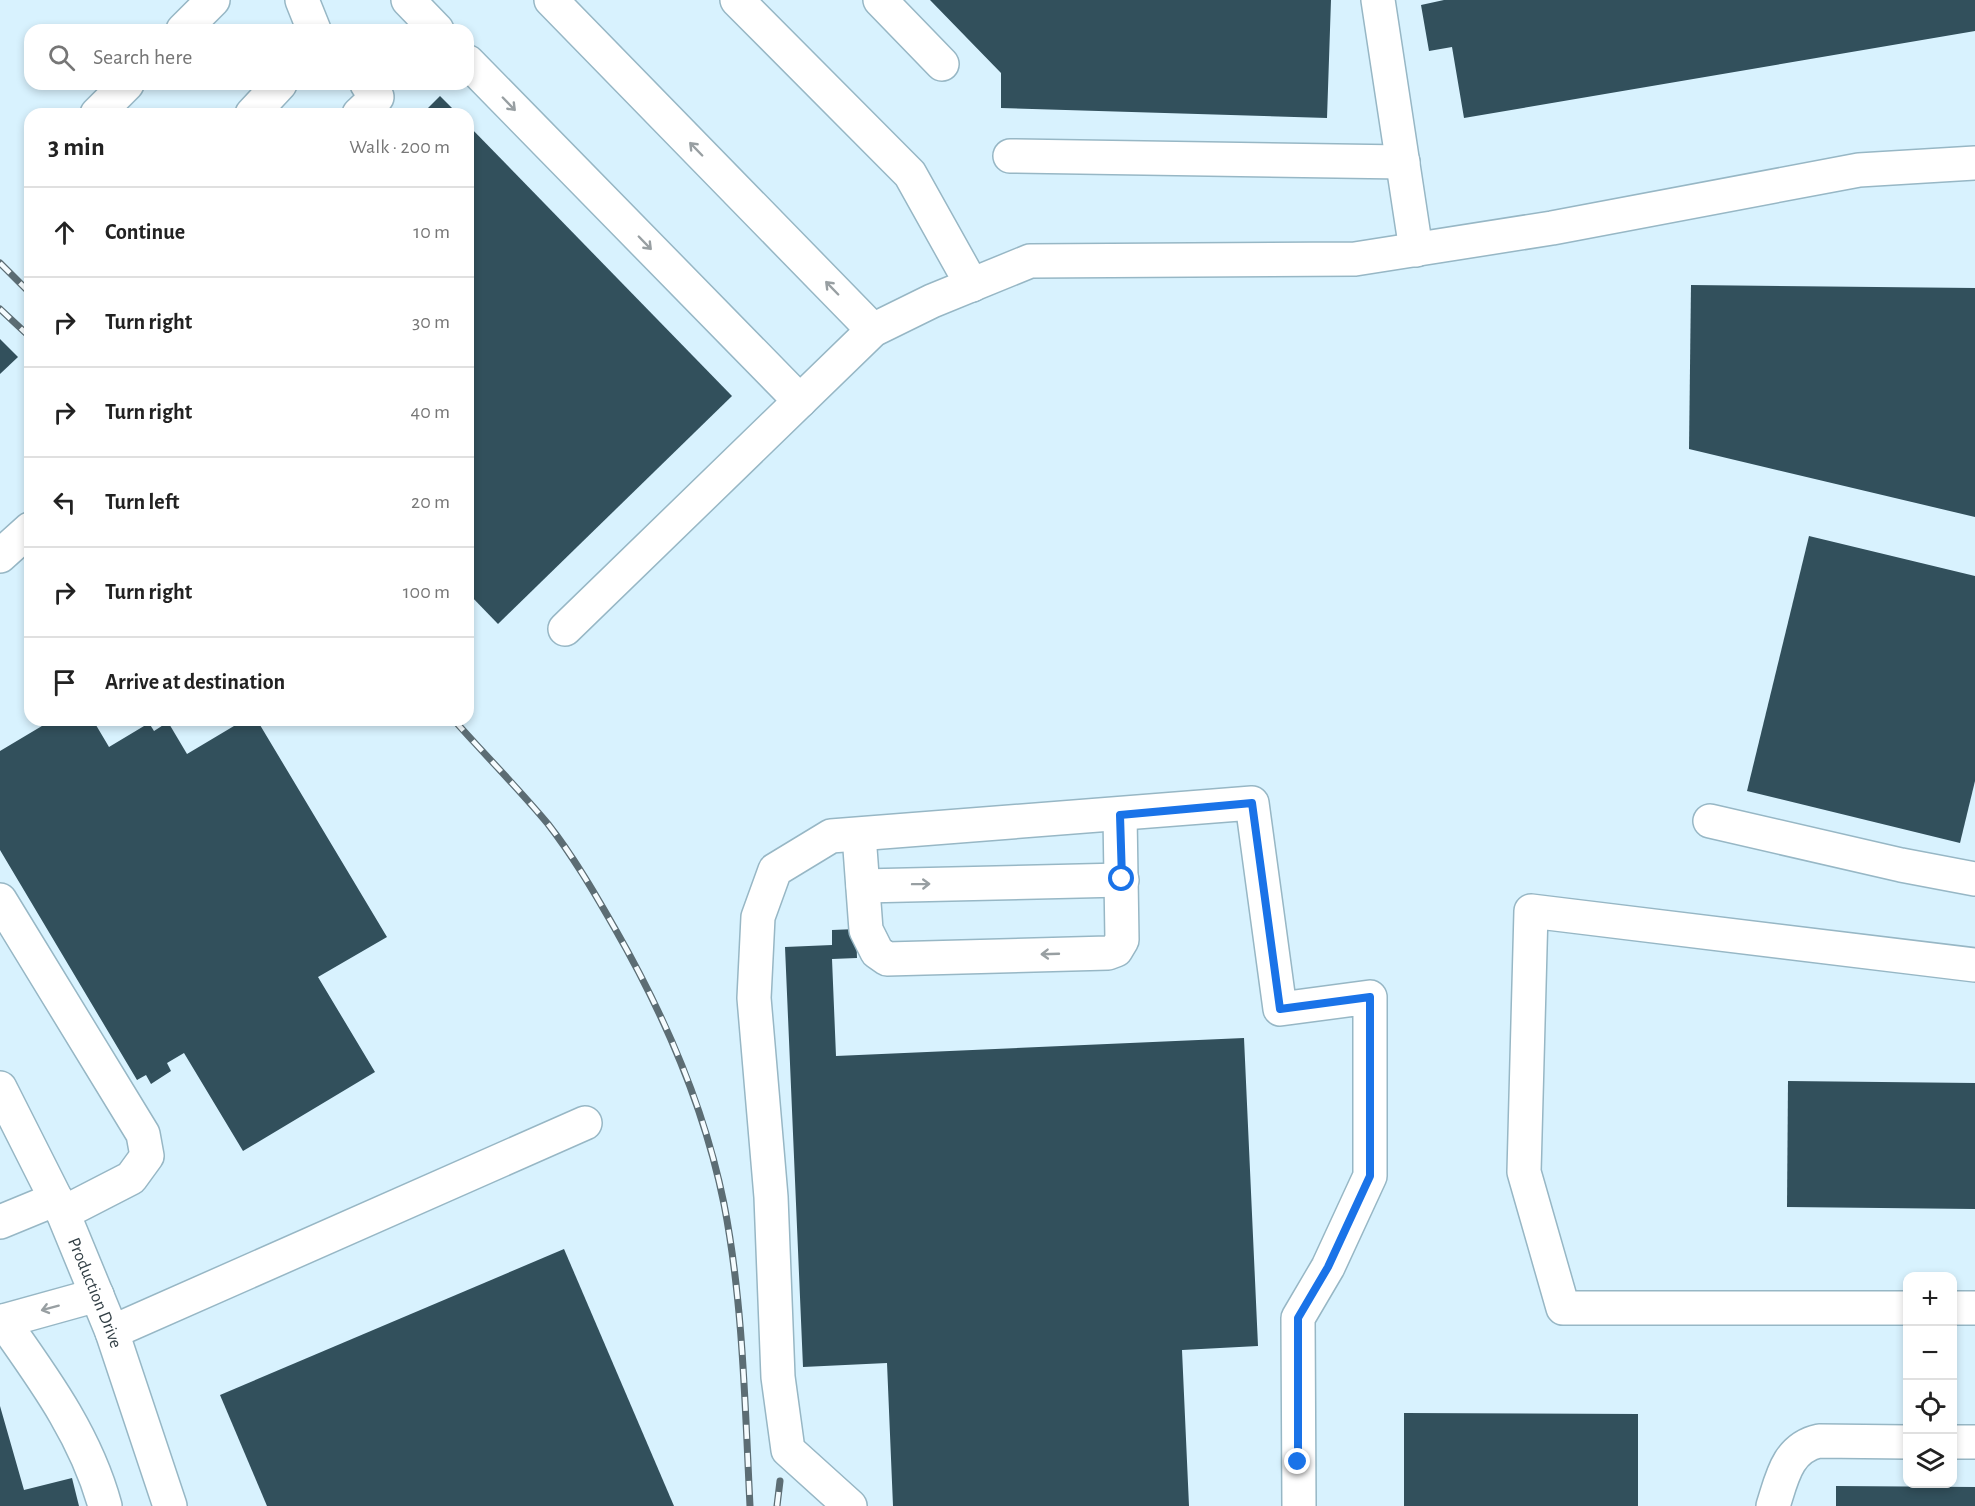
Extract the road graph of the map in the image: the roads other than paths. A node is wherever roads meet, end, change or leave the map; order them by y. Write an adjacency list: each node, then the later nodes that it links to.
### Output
1 (213, 0): 8 (street)
2 (302, 0): 9 (street)
3 (408, 0): 10 (street)
4 (551, 0): 24 (street, one-way to 4)
5 (737, 0): 23 (street)
6 (880, 0): 11 (street)
7 (1378, 0): 20 (street)
8 (189, 24)
9 (312, 24)
10 (431, 24)
11 (942, 64)
12 (474, 68): 25 (street, one-way to 25)
13 (122, 90): 16 (street)
14 (274, 90): 17 (street)
15 (372, 90): 18 (street)
16 (103, 108)
17 (258, 108)
18 (365, 108)
19 (1010, 156): 20 (street)
20 (1403, 162): 22 (street)
21 (1975, 163): 22 (street)
22 (1416, 250): 23 (street)
23 (972, 285): 24 (street)
24 (873, 330): 25 (street)
25 (800, 401): 28 (street)
26 (24, 534): 27 (street)
27 (0, 556)
28 (565, 628)
29 (1120, 815): 31 (street); 32 (street); 53 (street)
30 (1710, 821): 33 (street)
31 (859, 835): 34 (street); 52 (street)
32 (1122, 879): 34 (street, one-way to 32); 34 (street, one-way to 34)
33 (1975, 879)
34 (863, 886)
35 (0, 900): 39 (street)
36 (1975, 966): 42 (street)
37 (0, 1088): 39 (street, Production Drive)
38 (585, 1123): 46 (street)
39 (59, 1206): 40 (street); 41 (street, Production Drive)
40 (0, 1222)
41 (97, 1295): 45 (street, one-way to 45); 46 (street, Production Drive)
42 (1903, 1308)
43 (1957, 1308): 44 (street)
44 (1975, 1308)
45 (1, 1321): 50 (street)
46 (112, 1332): 51 (street, Production Drive)
47 (1903, 1442): 54 (street)
48 (1957, 1442): 49 (street)
49 (1975, 1442)
50 (105, 1506)
51 (170, 1506)
52 (850, 1506)
53 (1299, 1506)
54 (1773, 1506)

